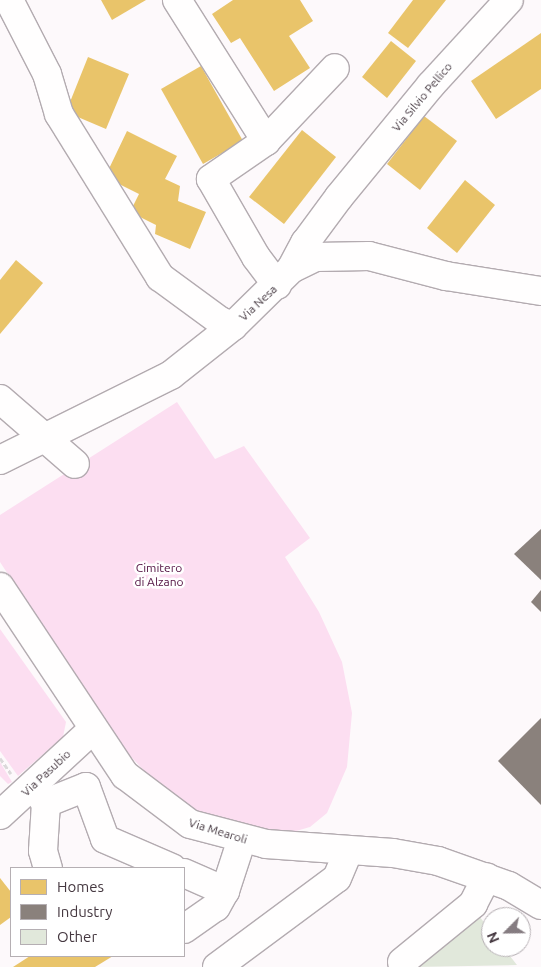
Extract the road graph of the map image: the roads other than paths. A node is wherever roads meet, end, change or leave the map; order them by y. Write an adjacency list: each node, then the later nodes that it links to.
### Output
1 (8, 0): 10 (street)
2 (177, 0): 5 (street)
3 (509, 0): 6 (street, Via Silvio Pellico)
4 (335, 68): 5 (street)
5 (266, 141): 8 (street)
6 (339, 197): 7 (street, Via Silvio Pellico); 8 (street, Via Silvio Pellico)
7 (328, 255): 8 (street, Via Nesa); 9 (street, Via Nesa)
8 (284, 277): 10 (street, Via Nesa)
9 (541, 291)
10 (233, 326): 12 (street, Via Nesa)
11 (0, 399): 12 (street)
12 (45, 439): 13 (street, Via Nesa); 14 (street)
13 (0, 460)
14 (75, 464)
15 (0, 587): 16 (street, Via Mearoli)
16 (92, 730): 17 (street, Via Pasubio); 19 (street, Via Mearoli)
17 (39, 794): 18 (street, Via Pasubio); 21 (street); 22 (street)
18 (0, 815)
19 (242, 839): 20 (street, Via Mearoli); 25 (street)
20 (348, 850): 24 (street, Via Mearoli); 29 (street)
21 (48, 867)
22 (170, 867)
23 (185, 874): 25 (street)
24 (487, 877): 26 (street, Via Mearoli); 28 (street)
25 (225, 891): 27 (street)
26 (541, 905)
27 (185, 928)
28 (402, 962)
29 (217, 967)

